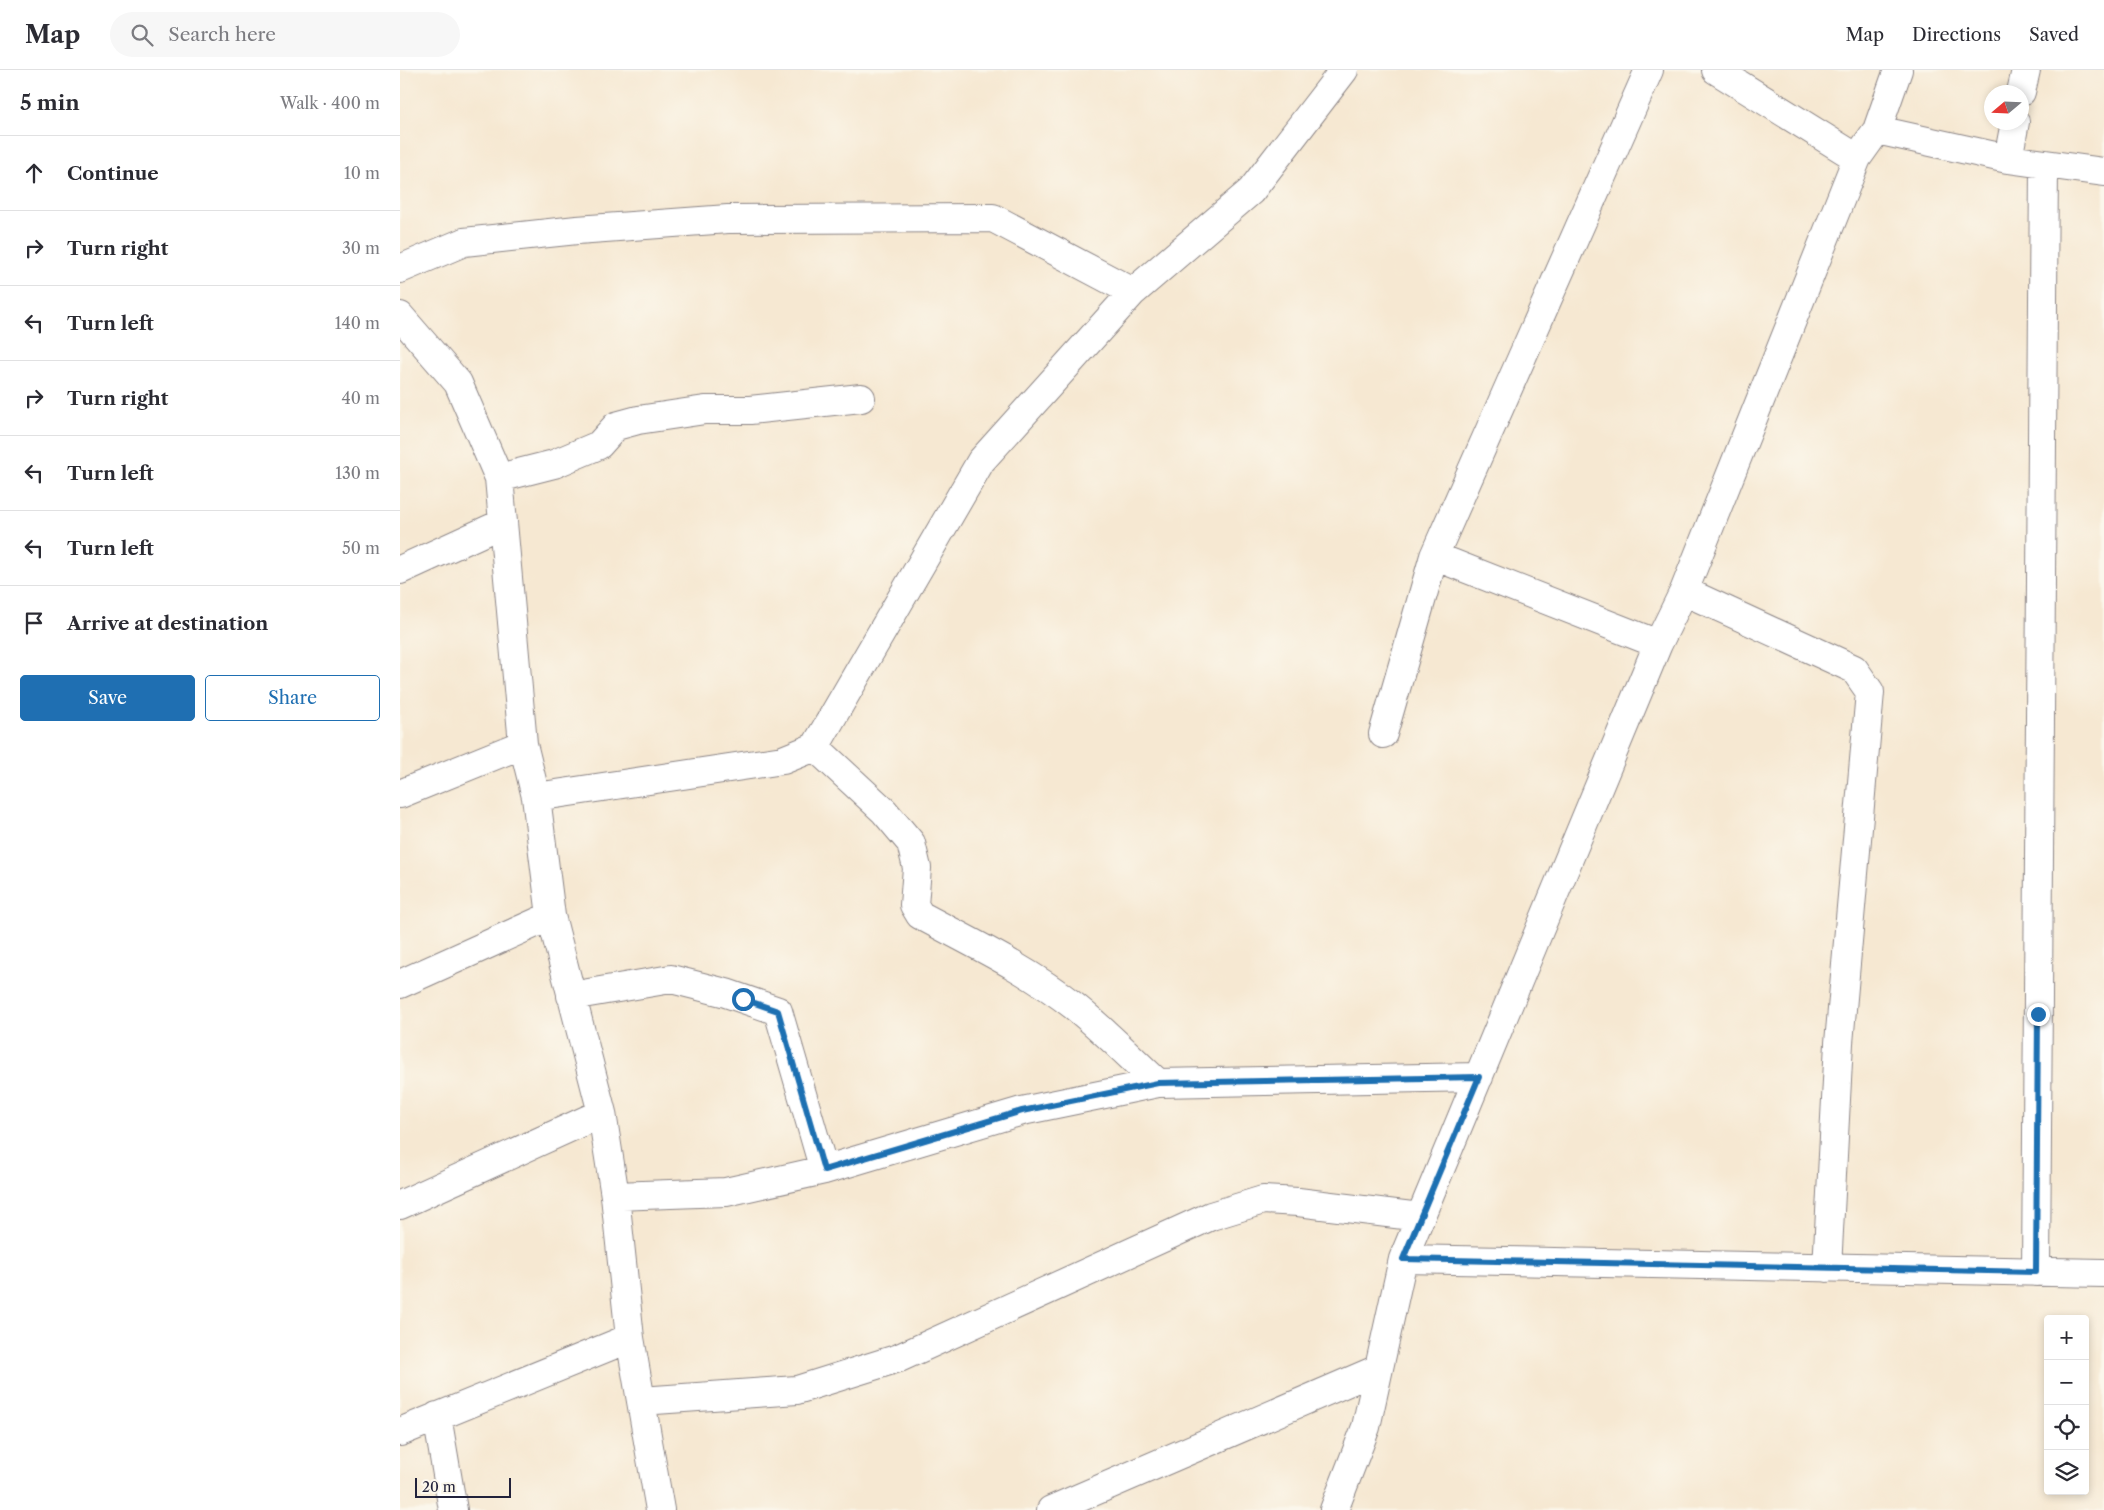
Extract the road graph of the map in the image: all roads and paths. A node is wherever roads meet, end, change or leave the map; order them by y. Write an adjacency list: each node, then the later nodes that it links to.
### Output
1 (1344, 70): 14 (street)
2 (1649, 70): 19 (street)
3 (1716, 70): 9 (street)
4 (1898, 70): 7 (street)
5 (2026, 70): 6 (street)
6 (2023, 85)
7 (1877, 130): 9 (street); 10 (street)
8 (2013, 130): 10 (street)
9 (1857, 158): 21 (street)
10 (2008, 159): 11 (street)
11 (2044, 164): 12 (street); 40 (street)
12 (2104, 172)
13 (400, 269): 14 (street)
14 (1133, 292): 25 (street)
15 (400, 316): 17 (street)
16 (861, 398): 17 (street)
17 (499, 478): 18 (street)
18 (503, 523): 20 (street); 24 (street)
19 (1434, 556): 22 (street); 23 (street)
20 (400, 570)
21 (1684, 591): 22 (street); 39 (street)
22 (1658, 644): 31 (street)
23 (1383, 734)
24 (523, 744): 26 (street); 27 (street)
25 (815, 747): 27 (street); 32 (street)
26 (400, 794)
27 (536, 797): 28 (street)
28 (551, 916): 29 (street); 30 (street)
29 (400, 984)
30 (571, 996): 33 (street); 34 (street)
31 (1479, 1077): 32 (street); 37 (street)
32 (1158, 1083): 34 (street)
33 (602, 1113): 35 (street); 36 (street)
34 (824, 1170): 35 (street)
35 (615, 1196): 42 (street)
36 (400, 1206)
37 (1420, 1217): 38 (street); 44 (street)
38 (1403, 1259): 39 (street); 43 (street)
39 (1827, 1268): 40 (street)
40 (2036, 1272): 41 (street)
41 (2104, 1274)
42 (630, 1338): 44 (street); 45 (street)
43 (1378, 1368): 49 (street); 50 (street)
44 (641, 1401): 48 (street)
45 (438, 1416): 46 (street); 47 (street)
46 (400, 1432)
47 (453, 1510)
48 (660, 1510)
49 (1052, 1510)
50 (1334, 1510)

